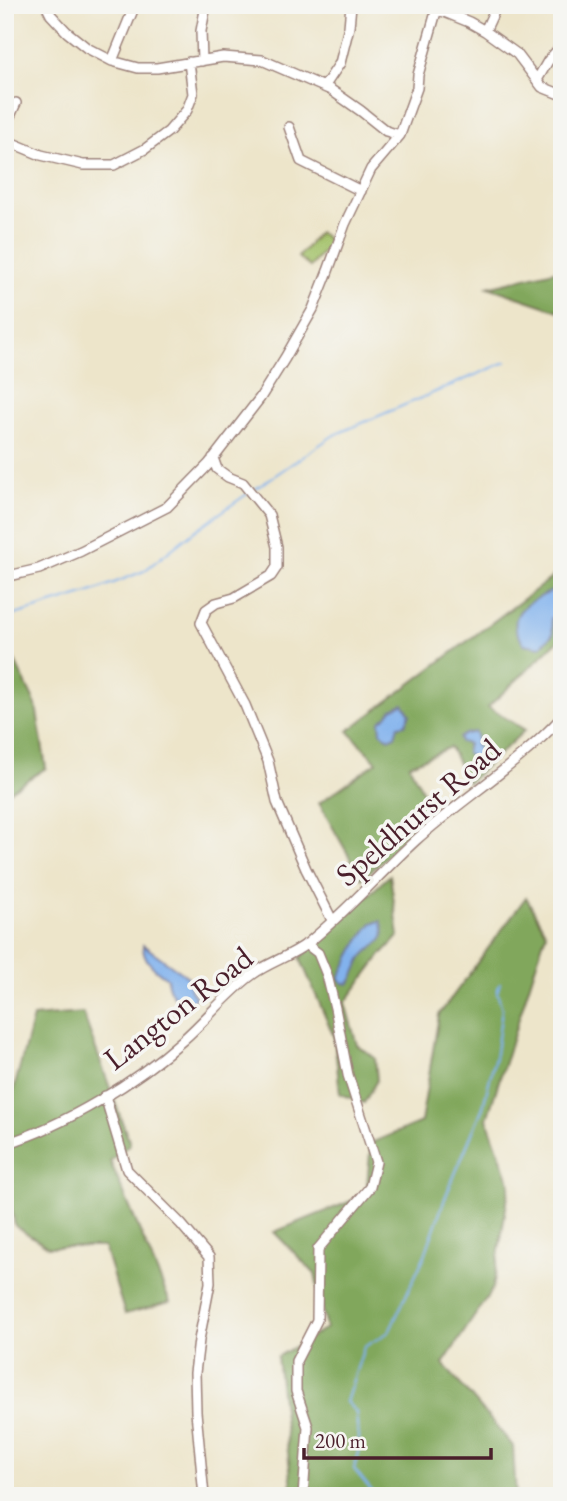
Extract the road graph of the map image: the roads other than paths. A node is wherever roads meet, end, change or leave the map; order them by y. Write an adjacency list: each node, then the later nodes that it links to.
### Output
1 (46, 5): 9 (street)
2 (135, 5): 9 (street)
3 (206, 5): 10 (street)
4 (351, 5): 13 (street)
5 (497, 5): 7 (street)
6 (437, 7): 7 (street); 18 (street)
7 (485, 31): 12 (street)
8 (562, 45): 12 (street)
9 (112, 61): 11 (street)
10 (202, 61): 11 (street); 13 (street)
11 (189, 62): 19 (street)
12 (537, 80): 14 (street)
13 (324, 87): 18 (street)
14 (562, 96)
15 (16, 103): 16 (street)
16 (5, 127)
17 (289, 127): 20 (street)
18 (400, 135): 20 (street)
19 (5, 140)
20 (361, 191): 21 (street)
21 (214, 458): 22 (street); 24 (street)
22 (5, 575)
23 (562, 717): 24 (street, Speldhurst Road)
24 (332, 920): 25 (street, Speldhurst Road)
25 (322, 930): 26 (street, Speldhurst Road); 27 (street)
26 (306, 944): 27 (street); 28 (street, Langton Road)
27 (318, 953): 31 (street)
28 (105, 1096): 29 (street, Langton Road); 30 (street)
29 (5, 1144)
30 (204, 1496)
31 (303, 1496)

